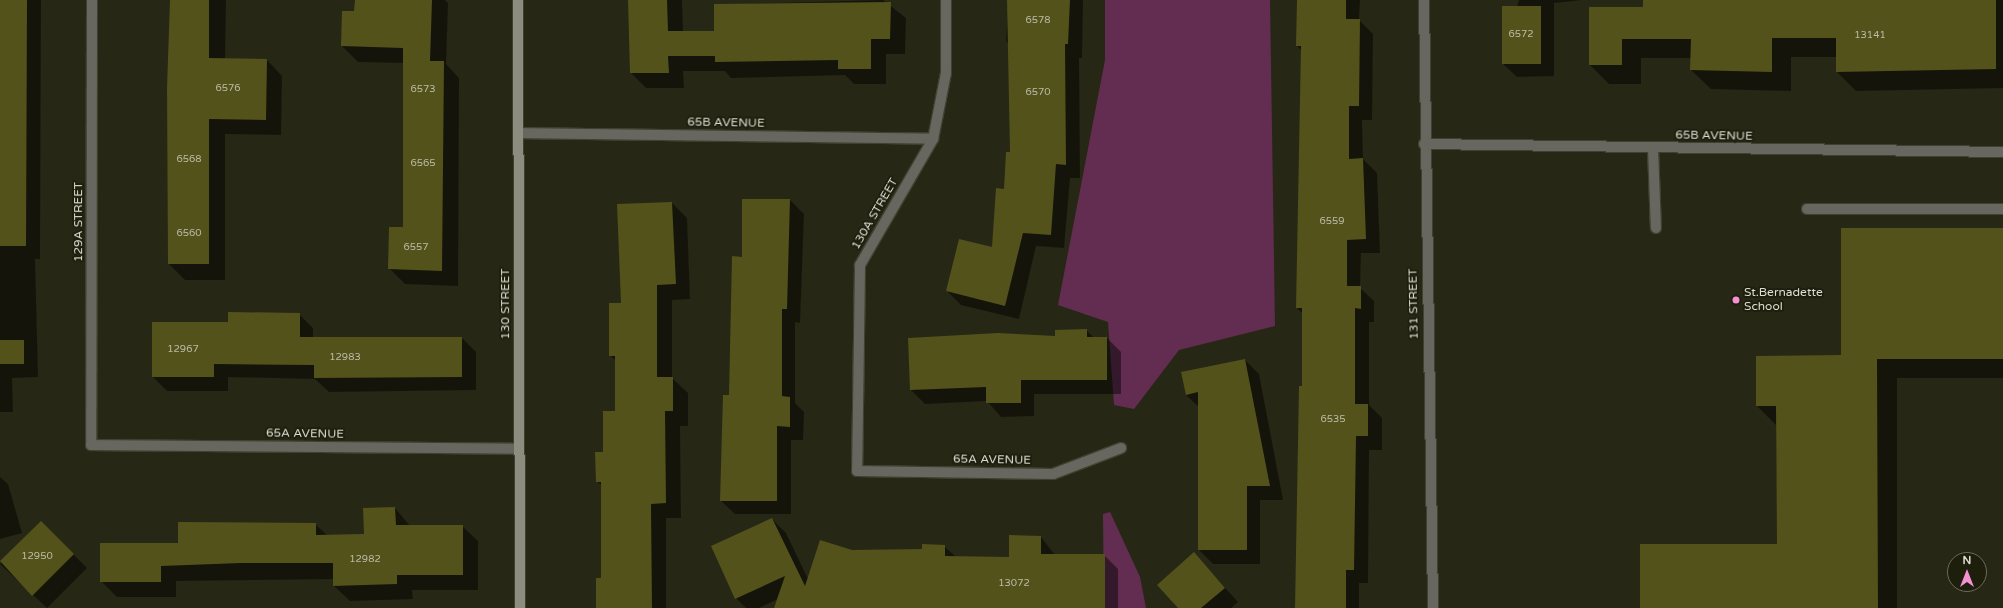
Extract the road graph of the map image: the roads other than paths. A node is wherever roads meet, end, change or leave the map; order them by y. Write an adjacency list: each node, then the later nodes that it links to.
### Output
1 (92, 0): 13 (street, 129A STREET)
2 (518, 0): 5 (street, 130 STREET)
3 (946, 0): 6 (street, 130A STREET)
4 (1424, 0): 7 (street, 131 STREET)
5 (519, 133): 6 (street, 65B AVENUE); 15 (street, 130 STREET)
6 (933, 139): 16 (street, 130A STREET)
7 (1424, 144): 8 (street, 65B AVENUE); 18 (street, 131 STREET)
8 (1653, 148): 9 (street, 65B AVENUE); 12 (street)
9 (2003, 152)
10 (1807, 209): 11 (street)
11 (2003, 209)
12 (1656, 228)
13 (91, 445): 15 (street, 65A AVENUE)
14 (1121, 448): 16 (street, 65A AVENUE)
15 (519, 449): 17 (street, 130 STREET)
16 (857, 471)
17 (520, 608)
18 (1433, 608)

